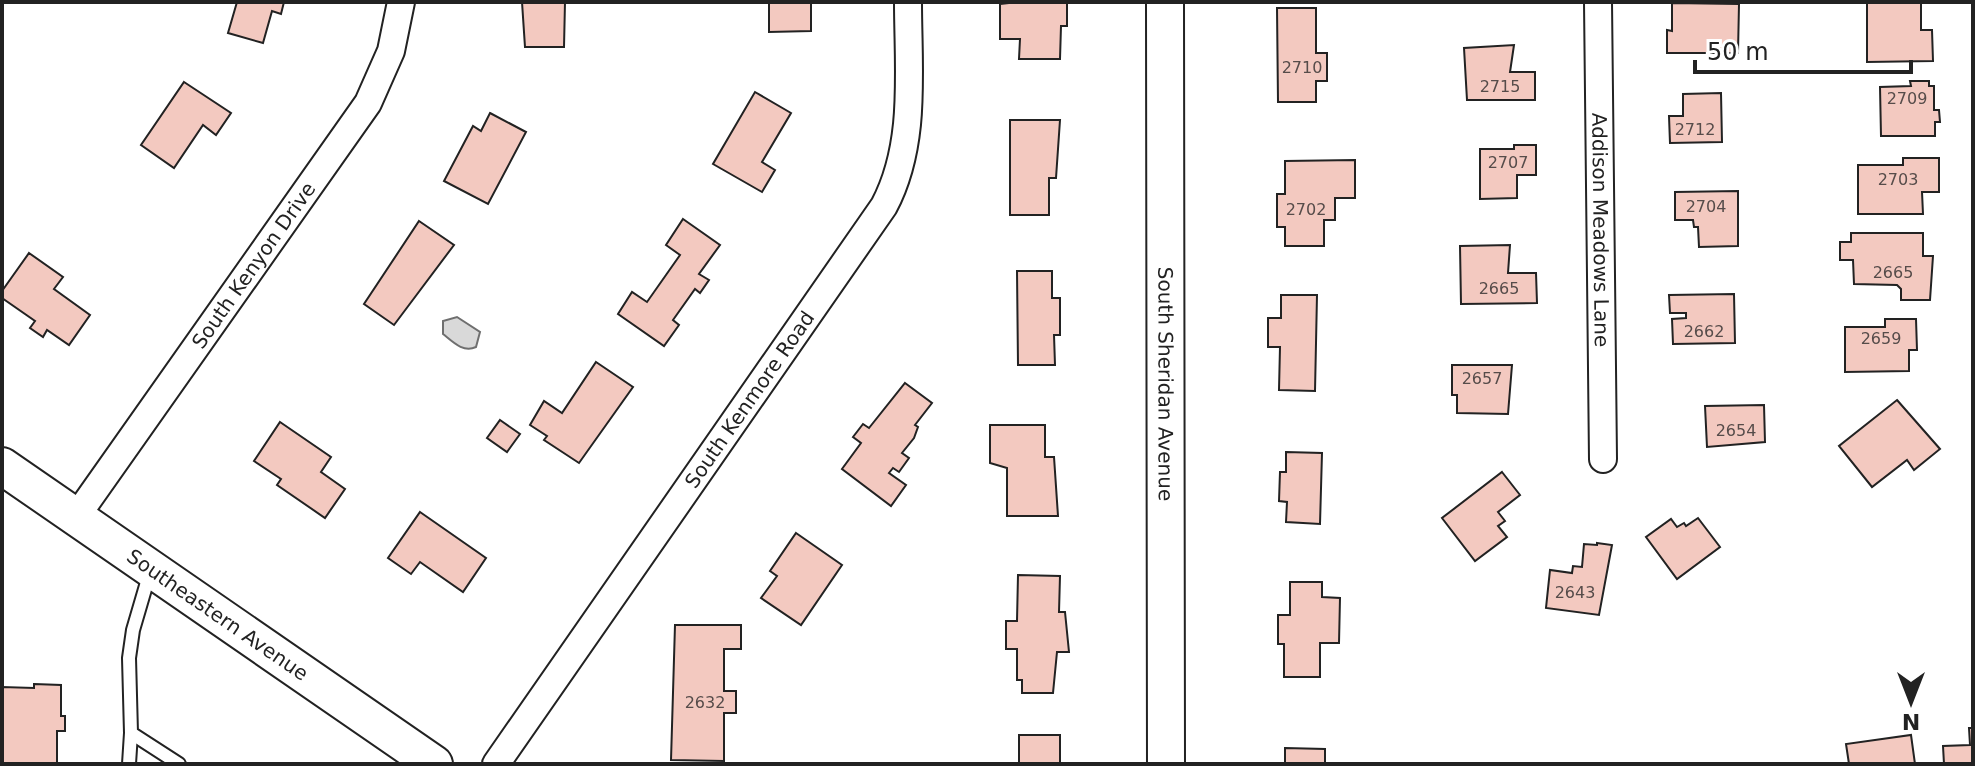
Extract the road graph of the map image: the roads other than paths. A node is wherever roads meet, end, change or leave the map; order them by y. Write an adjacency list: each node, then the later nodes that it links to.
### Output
1 (401, 2): 7 (street, South Kenyon Drive)
2 (908, 2): 13 (street, South Kenmore Road)
3 (1165, 2): 14 (street, South Sheridan Avenue)
4 (1598, 2): 5 (street, Addison Meadows Lane)
5 (1603, 459)
6 (2, 466): 7 (street, Southeastern Avenue)
7 (76, 517): 8 (street, Southeastern Avenue)
8 (151, 569): 9 (lane); 12 (street, Southeastern Avenue)
9 (131, 733): 10 (lane); 11 (lane)
10 (129, 764)
11 (179, 764)
12 (434, 764)
13 (496, 764)
14 (1166, 764)

